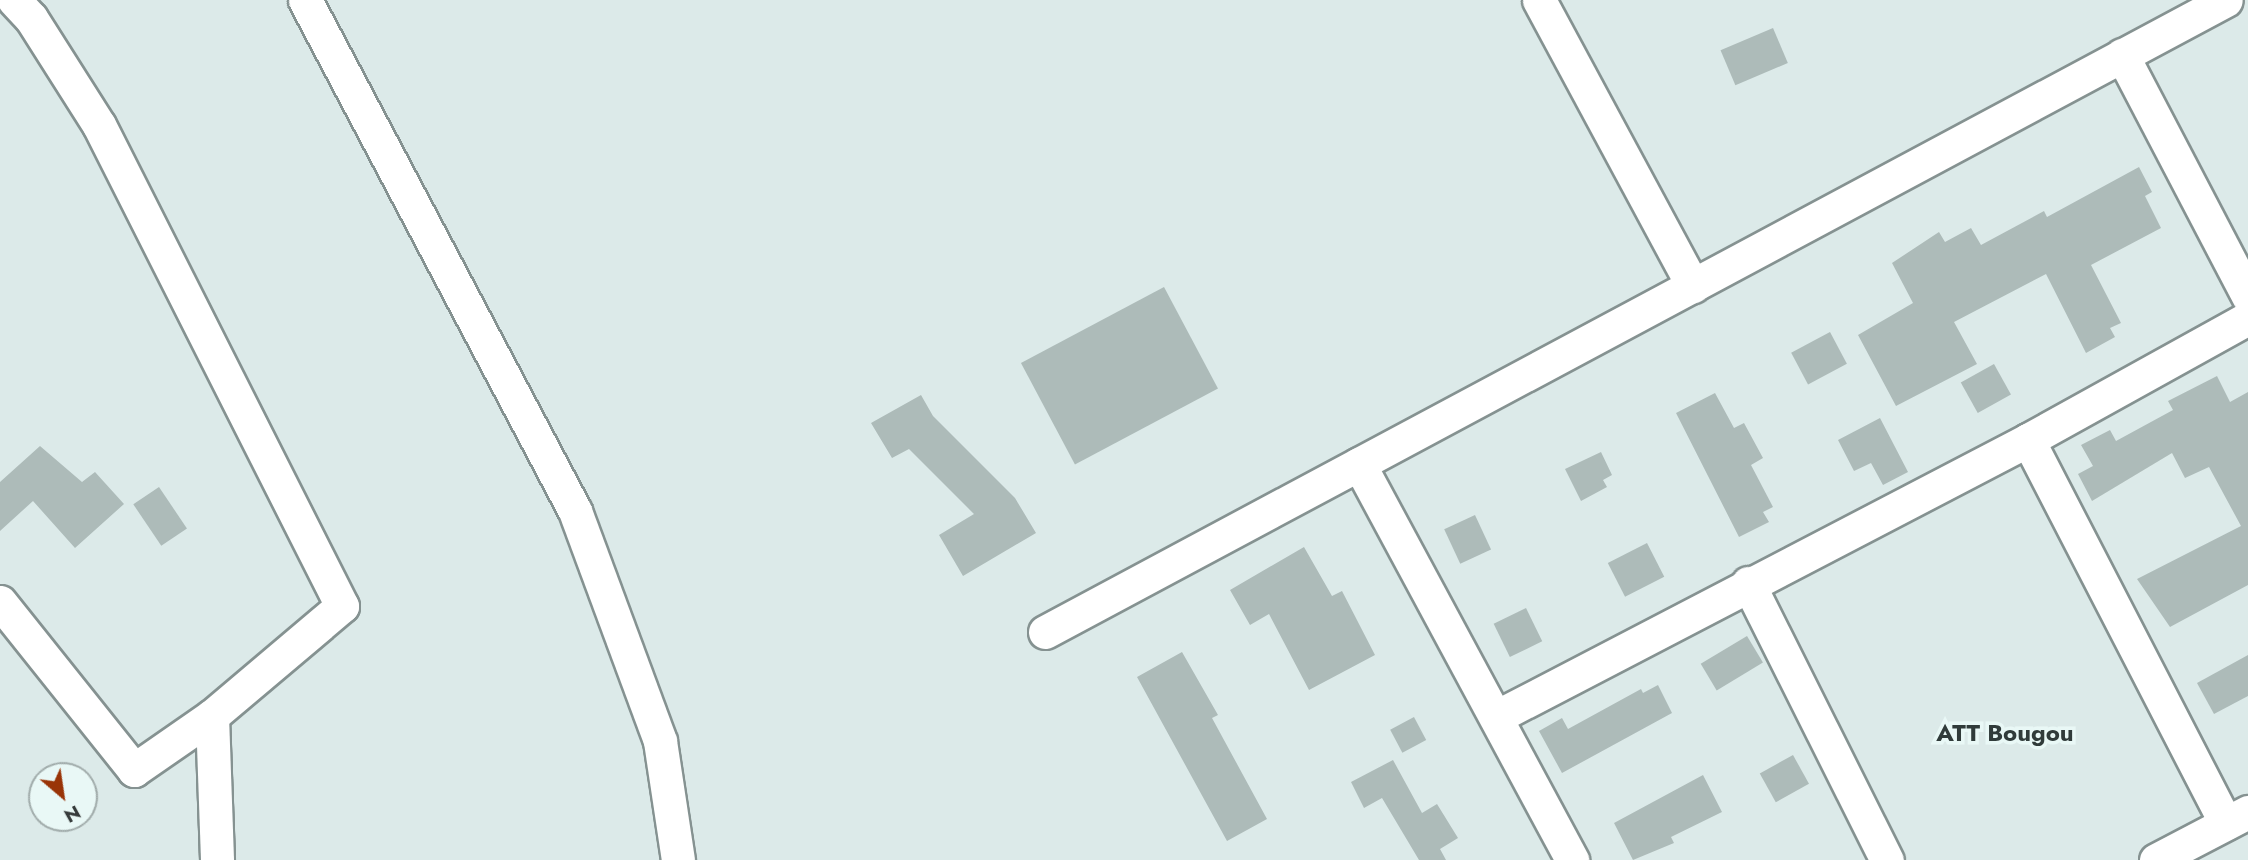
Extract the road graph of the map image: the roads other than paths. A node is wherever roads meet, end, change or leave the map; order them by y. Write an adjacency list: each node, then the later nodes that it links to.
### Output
1 (14, 0): 14 (street)
2 (304, 0): 18 (street)
3 (1539, 0): 6 (street)
4 (2226, 0): 5 (street)
5 (2122, 55): 6 (street); 7 (street)
6 (1693, 286): 10 (street)
7 (2248, 296)
8 (2248, 318): 9 (street)
9 (2028, 440): 11 (street); 16 (street)
10 (1359, 464): 13 (street); 15 (street)
11 (1748, 583): 15 (street); 20 (street)
12 (0, 602): 14 (street)
13 (1045, 632)
14 (212, 716): 17 (street)
15 (1496, 717): 19 (street)
16 (2237, 817): 21 (street)
17 (218, 860)
18 (678, 860)
19 (1572, 860)
20 (1888, 860)
21 (2156, 860)

